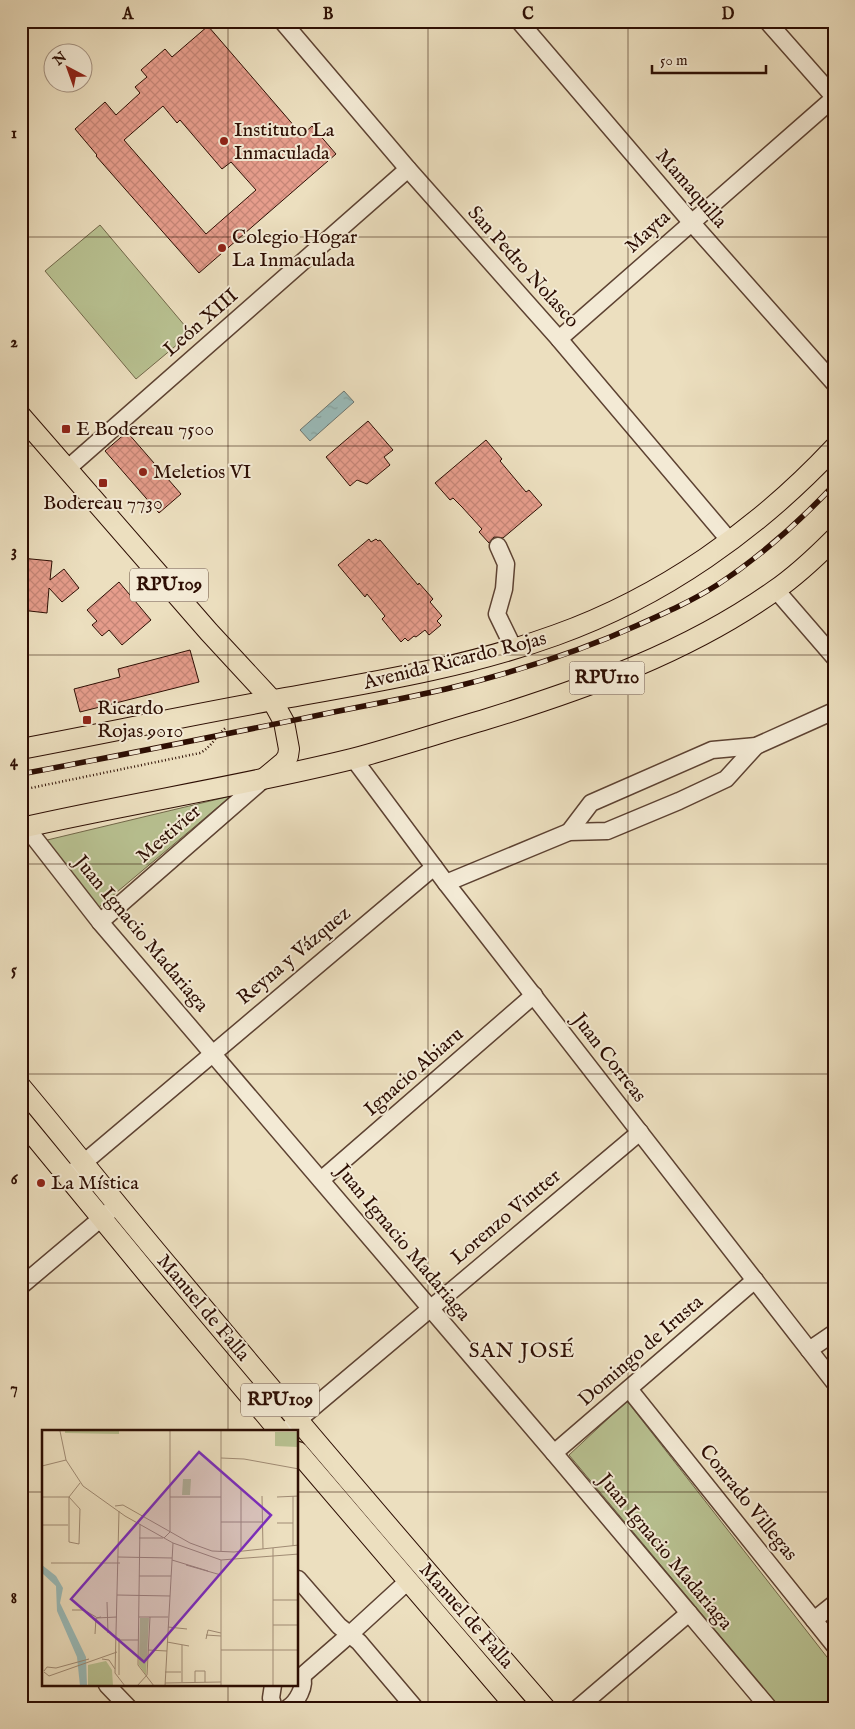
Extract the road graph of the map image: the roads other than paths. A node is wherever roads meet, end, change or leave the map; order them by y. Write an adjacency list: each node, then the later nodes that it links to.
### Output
1 (282, 21): 5 (street, San Pedro Nolasco)
2 (519, 21): 6 (street, Mamaquilla)
3 (767, 21): 4 (street)
4 (834, 97): 6 (street, Mayta)
5 (408, 169): 7 (street, San Pedro Nolasco); 11 (street, León XIII)
6 (691, 222): 7 (street, Mayta); 8 (street, Mamaquilla)
7 (559, 339): 13 (street, San Pedro Nolasco)
8 (834, 383)
9 (21, 416): 11 (main road, RPU109)
10 (834, 448): 13 (main road, Avenida Ricardo Rojas / RPU110)
11 (66, 469): 18 (main road, RPU109)
12 (834, 539): 15 (main road, RPU110)
13 (730, 541): 16 (main road, Avenida Ricardo Rojas / RPU110)
14 (498, 546): 16 (street)
15 (776, 590): 17 (street); 22 (main road, RPU110)
16 (514, 649): 18 (main road, Avenida Ricardo Rojas / RPU110)
17 (834, 657)
18 (272, 700): 21 (main road, Avenida Ricardo Rojas); 23 (main road, RPU109)
19 (834, 711): 20 (street)
20 (756, 746): 25 (street); 25 (street)
21 (27, 747)
22 (353, 758): 23 (main road, RPU110); 26 (street, Juan Correas)
23 (265, 778): 24 (main road, RPU109); 28 (street, Mestivier)
24 (24, 827): 28 (street, Juan Ignacio Madariaga)
25 (569, 832): 27 (street)
26 (434, 867): 27 (street, Juan Correas); 30 (street, Reyna y Vázquez)
27 (446, 883): 29 (street, Juan Correas)
28 (100, 922): 30 (street, Juan Ignacio Madariaga)
29 (534, 996): 33 (street, Juan Correas); 36 (street, Ignacio Abiaru)
30 (213, 1052): 34 (street, Reyna y Vázquez); 36 (street, Juan Ignacio Madariaga)
31 (21, 1088): 34 (main road, Manuel de Falla / RPU109)
32 (21, 1120): 35 (main road, Manuel de Falla / RPU109)
33 (640, 1132): 38 (street, Juan Correas); 40 (street, Lorenzo Vintter)
34 (83, 1162): 35 (street, Reyna y Vázquez); 37 (main road, Manuel de Falla / RPU109)
35 (68, 1176): 37 (main road, Manuel de Falla / RPU109)
36 (321, 1180): 40 (street, Juan Ignacio Madariaga)
37 (109, 1212): 39 (street); 45 (main road, Manuel de Falla / RPU109); 46 (main road, Manuel de Falla / RPU109)
38 (755, 1280): 42 (street, Juan Correas); 44 (street, Domingo de Irusta)
39 (21, 1286)
40 (430, 1308): 45 (street, Lorenzo Vintter); 49 (street, Juan Ignacio Madariaga)
41 (834, 1334): 42 (street)
42 (809, 1350): 43 (street, Juan Correas)
43 (834, 1382)
44 (629, 1389): 49 (street, Domingo de Irusta); 54 (street, Conrado Villegas)
45 (291, 1426)
46 (278, 1430)
47 (299, 1435): 64 (main road, Manuel de Falla / RPU109)
48 (299, 1453): 51 (main road, Manuel de Falla)
49 (554, 1453): 53 (street, Juan Ignacio Madariaga)
50 (299, 1580): 55 (street)
51 (408, 1581): 55 (street); 63 (main road, Manuel de Falla)
52 (834, 1604): 54 (street)
53 (689, 1613): 65 (street); 66 (street, Juan Ignacio Madariaga)
54 (814, 1620): 56 (street, Conrado Villegas)
55 (349, 1636): 57 (street); 62 (street)
56 (834, 1645)
57 (300, 1675): 60 (street)
58 (107, 1686): 61 (street)
59 (273, 1686): 60 (street)
60 (275, 1707)
61 (129, 1708)
62 (415, 1708)
63 (517, 1708)
64 (545, 1708)
65 (578, 1708)
66 (769, 1708)

